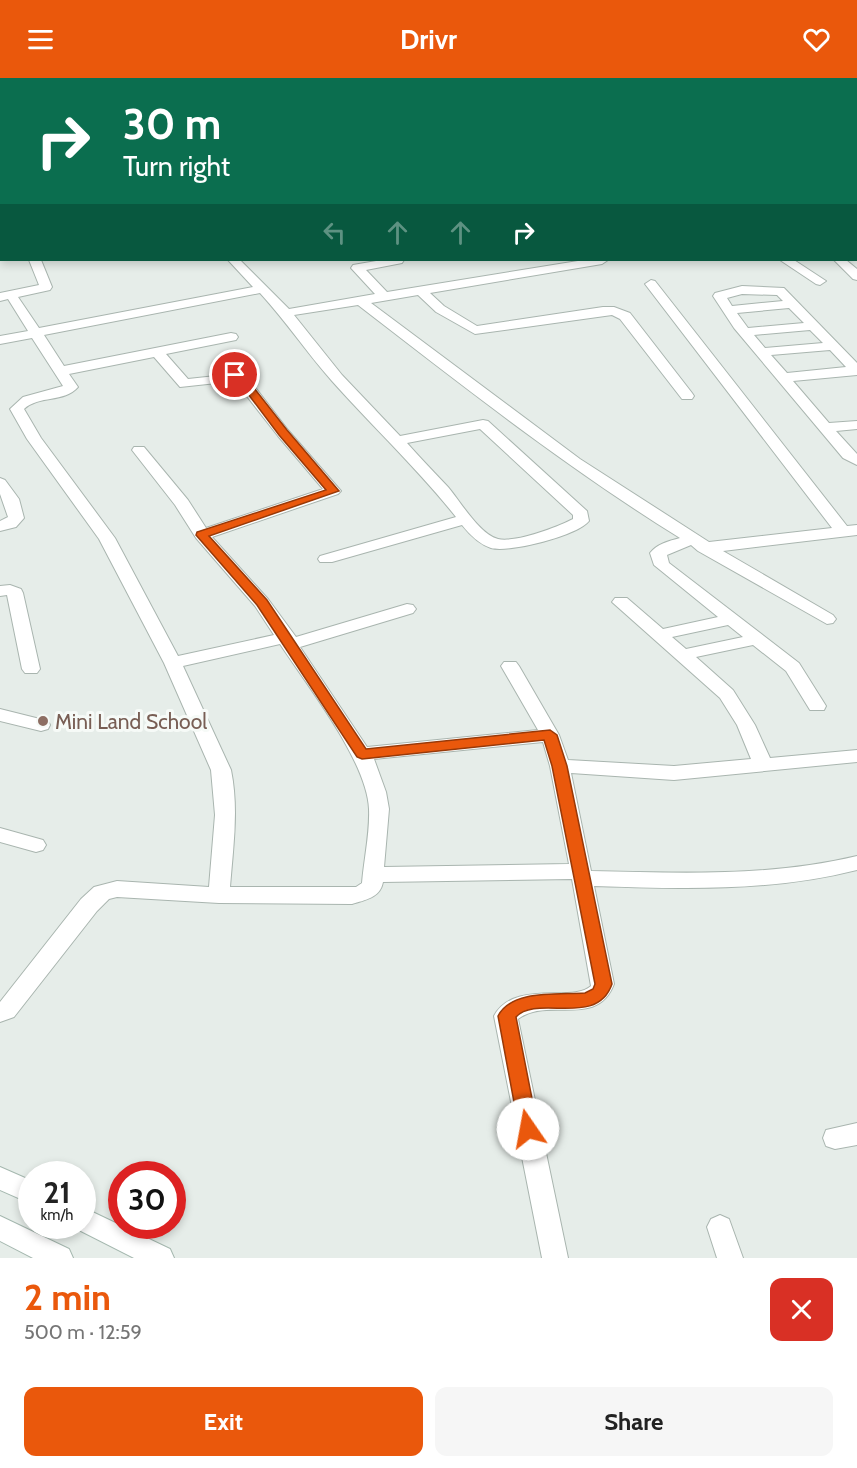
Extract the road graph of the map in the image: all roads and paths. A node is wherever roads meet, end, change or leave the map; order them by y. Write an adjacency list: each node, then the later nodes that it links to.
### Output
1 (35, 261): 14 (street)
2 (235, 261): 12 (street)
3 (393, 261): 15 (street)
4 (509, 261): 8 (street)
5 (596, 261): 8 (street)
6 (788, 261): 10 (street)
7 (841, 261): 9 (street)
8 (523, 273): 13 (street)
9 (857, 276)
10 (820, 281)
11 (651, 284): 38 (street)
12 (262, 289): 17 (street); 20 (street)
13 (420, 290): 15 (street); 29 (street)
14 (6, 296): 20 (street)
15 (384, 297): 16 (street)
16 (362, 301): 17 (street); 40 (street)
17 (286, 314): 32 (street)
18 (813, 326): 19 (street); 19 (street); 23 (street)
19 (745, 332): 24 (street)
20 (34, 333): 22 (street); 27 (street)
21 (231, 338): 25 (street)
22 (0, 340)
23 (832, 346): 24 (street); 26 (street)
24 (762, 352): 28 (street)
25 (158, 353): 27 (street); 39 (street)
26 (856, 370): 28 (street)
27 (62, 371): 51 (street)
28 (783, 378): 31 (street)
29 (687, 396)
30 (857, 425): 31 (street)
31 (825, 428): 34 (street)
32 (397, 441): 36 (street); 36 (street)
33 (139, 450): 39 (street)
34 (857, 461)
35 (0, 483): 37 (street)
36 (466, 519): 41 (street)
37 (0, 526)
38 (850, 531): 40 (street)
39 (202, 535): 49 (street)
40 (698, 544): 45 (street); 46 (street)
41 (326, 559)
42 (0, 591): 53 (street)
43 (621, 602): 47 (street)
44 (407, 609): 49 (street)
45 (730, 619): 47 (street); 48 (street)
46 (827, 619)
47 (660, 635): 50 (street)
48 (756, 639): 50 (street); 54 (street)
49 (289, 641): 51 (street); 58 (street)
50 (682, 655): 61 (street)
51 (173, 663): 67 (street)
52 (510, 666): 57 (street)
53 (31, 669)
54 (817, 706)
55 (0, 716): 56 (street)
56 (41, 725)
57 (550, 735): 58 (street); 60 (street)
58 (362, 754): 66 (street)
59 (857, 756): 61 (street)
60 (560, 766): 61 (street); 65 (street)
61 (764, 766)
62 (0, 835): 63 (street)
63 (36, 845)
64 (857, 864): 65 (street)
65 (581, 874): 66 (street); 76 (street)
66 (373, 875): 67 (street)
67 (219, 895): 68 (street)
68 (0, 1013)
69 (0, 1178): 70 (street)
70 (18, 1186)
71 (96, 1226): 75 (street)
72 (720, 1227): 77 (street)
73 (0, 1228): 74 (street)
74 (60, 1258)
75 (161, 1258)
76 (555, 1258)
77 (730, 1258)

